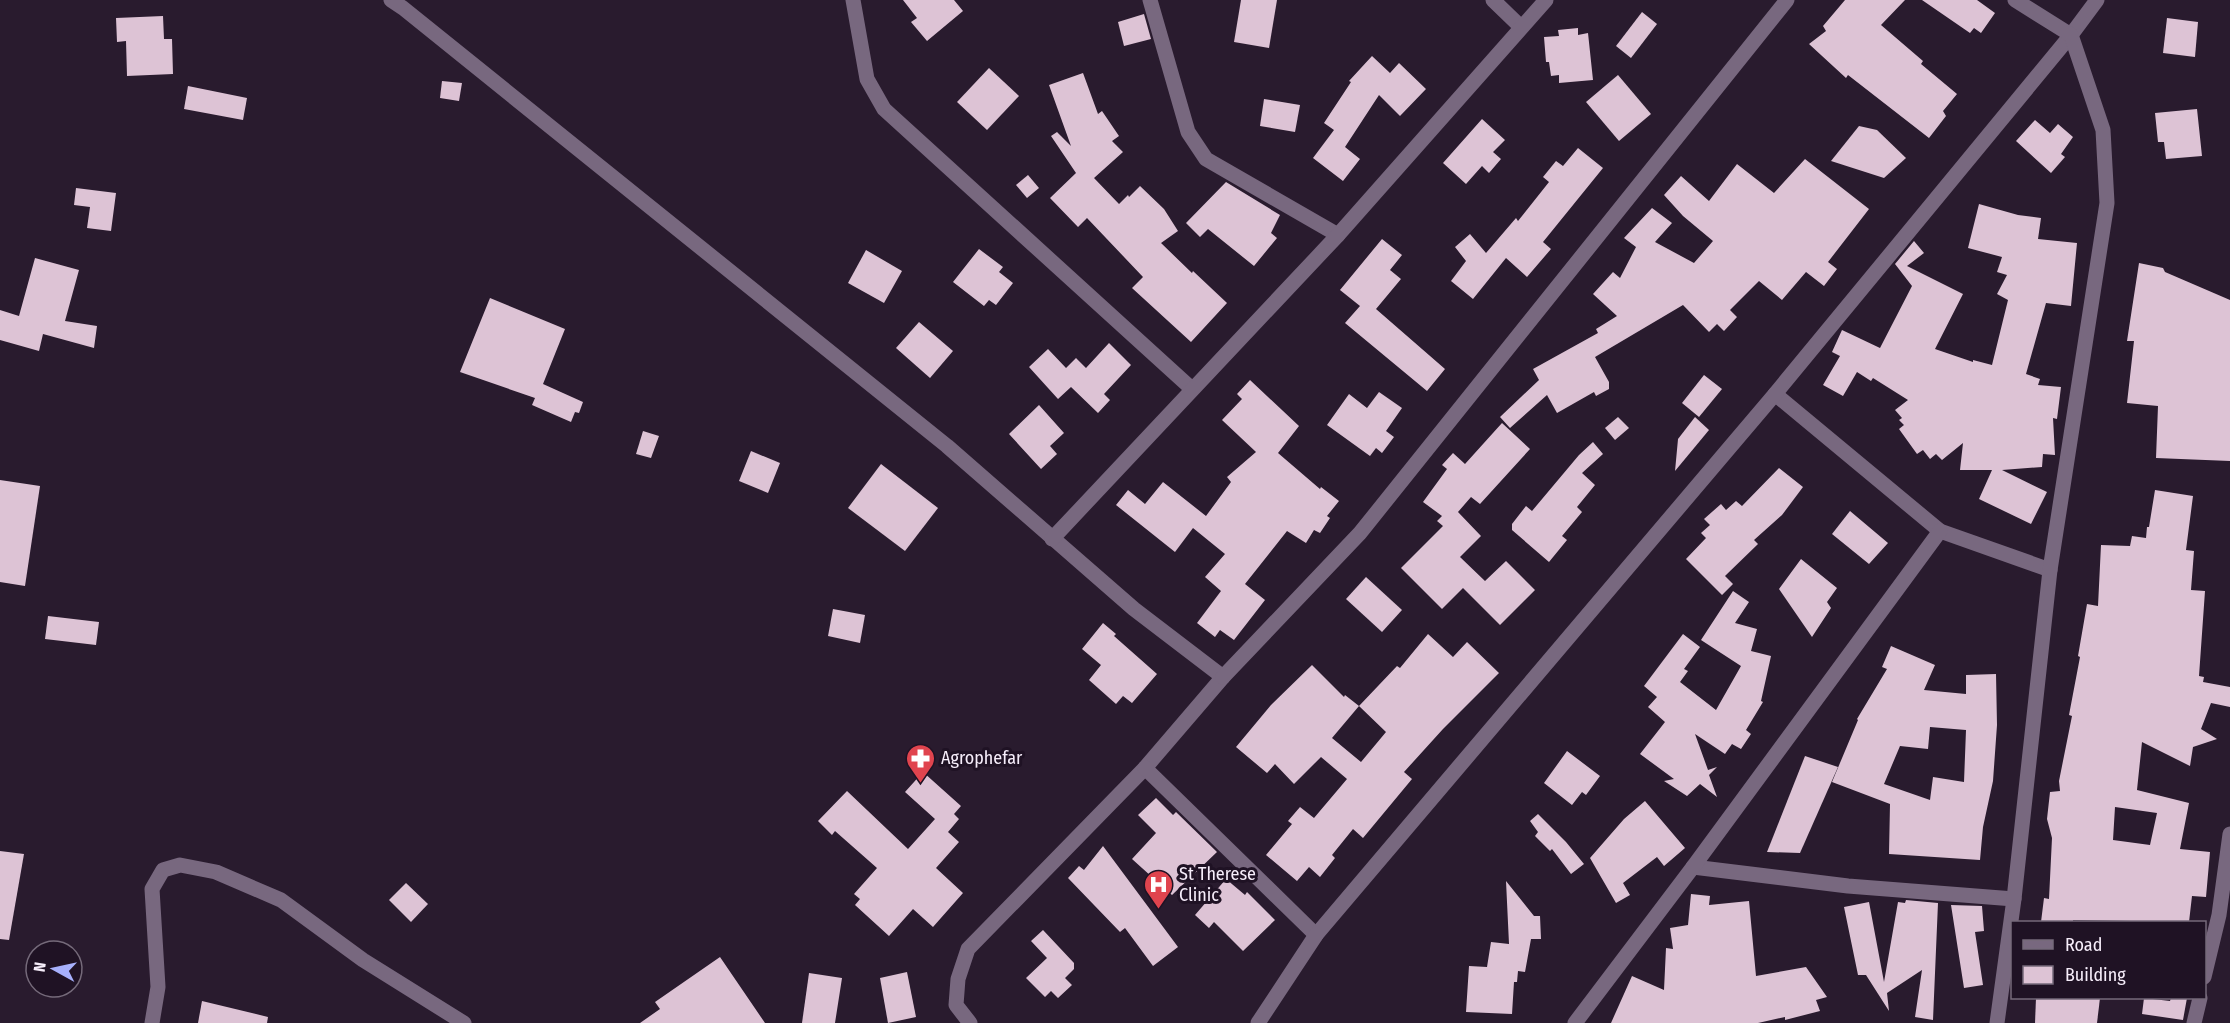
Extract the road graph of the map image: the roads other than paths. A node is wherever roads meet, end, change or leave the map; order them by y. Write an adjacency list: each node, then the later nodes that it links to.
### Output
1 (854, 0): 12 (street)
2 (1150, 0): 11 (street)
3 (1493, 0): 9 (street)
4 (1546, 0): 9 (street)
5 (1787, 0): 17 (street)
6 (2015, 0): 10 (street)
7 (2097, 0): 10 (street)
8 (399, 3): 15 (street)
9 (1521, 27): 11 (street)
10 (2071, 35): 13 (street); 16 (street)
11 (1338, 235): 12 (street)
12 (1192, 389): 15 (street)
13 (1775, 394): 14 (street); 23 (street)
14 (1940, 531): 16 (street); 20 (street)
15 (1052, 539): 17 (street)
16 (2050, 570): 21 (street)
17 (1223, 677): 18 (street)
18 (1145, 768): 23 (street); 28 (street)
19 (2230, 834): 22 (street)
20 (1693, 867): 21 (street); 30 (street)
21 (2014, 899): 31 (street)
22 (2224, 915): 24 (street)
23 (1316, 935): 29 (street)
24 (2206, 974)
25 (2200, 999): 32 (street)
26 (152, 1023): 27 (street)
27 (464, 1023)
28 (970, 1023)
29 (1258, 1023)
30 (1575, 1023)
31 (1996, 1023)
32 (2194, 1023)

